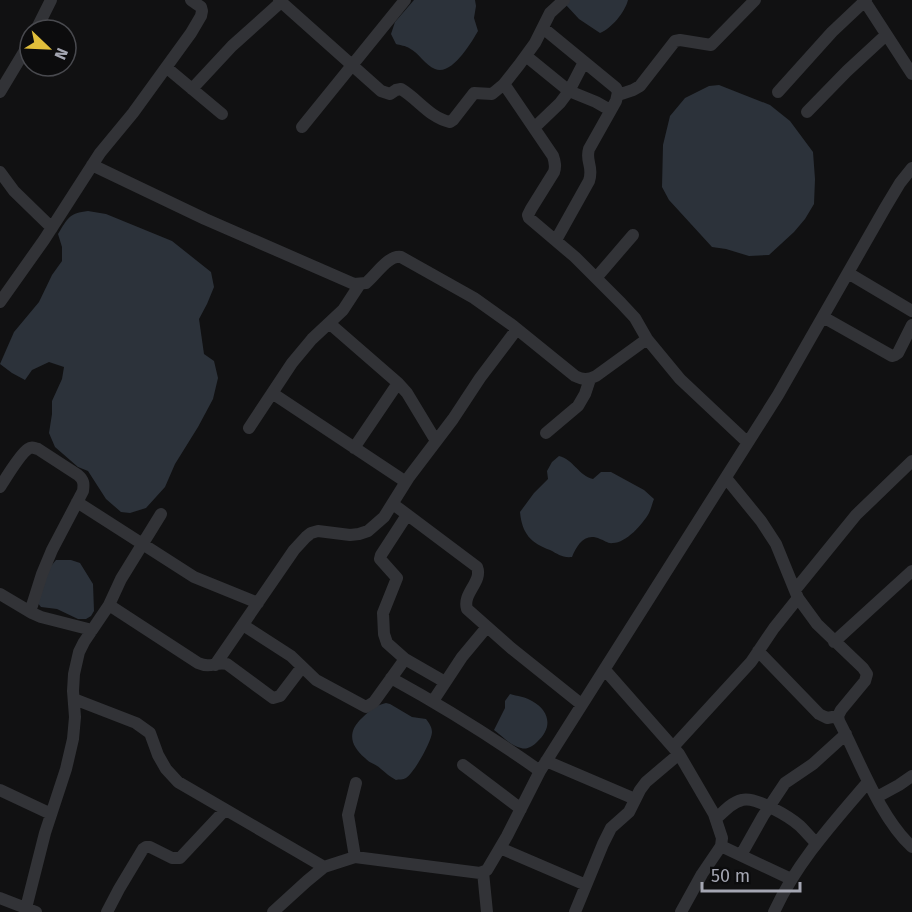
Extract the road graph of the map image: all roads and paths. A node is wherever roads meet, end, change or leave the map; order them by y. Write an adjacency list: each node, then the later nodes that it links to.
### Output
1 (49, 0): 8 (street)
2 (191, 0): 15 (street)
3 (405, 0): 14 (street)
4 (564, 0): 9 (street)
5 (755, 0): 22 (street)
6 (865, 0): 10 (street); 21 (street)
7 (283, 2): 14 (street); 18 (street)
8 (41, 18)
9 (543, 28): 11 (street); 13 (street)
10 (886, 35): 16 (street); 24 (street)
11 (526, 56): 17 (street); 19 (street)
12 (18, 62): 20 (street)
13 (584, 62): 19 (street); 22 (street)
14 (352, 66): 17 (street); 26 (street)
15 (167, 68): 18 (street); 28 (street)
16 (912, 74)
17 (504, 84): 27 (street)
18 (192, 89): 25 (street)
19 (569, 91): 23 (street); 27 (street)
20 (0, 92)
21 (778, 92)
22 (618, 95): 23 (street)
23 (610, 110): 33 (street)
24 (807, 112)
25 (222, 114)
26 (302, 127)
27 (534, 128): 33 (street)
28 (92, 165): 31 (street); 36 (street)
29 (912, 168): 34 (street)
30 (0, 172): 31 (street)
31 (51, 228): 37 (street)
32 (633, 235): 35 (street)
33 (556, 240): 35 (street)
34 (848, 273): 38 (street); 39 (street)
35 (596, 278): 43 (street)
36 (360, 284): 40 (street); 42 (street)
37 (0, 302)
38 (912, 311)
39 (823, 317): 41 (street); 50 (street)
40 (329, 323): 45 (street); 46 (street)
41 (912, 325)
42 (517, 329): 44 (street); 49 (street)
43 (647, 339): 44 (street); 50 (street)
44 (590, 379): 48 (street)
45 (398, 383): 49 (street); 51 (street)
46 (272, 393): 47 (street); 51 (street)
47 (249, 428)
48 (546, 433)
49 (436, 441): 54 (street)
50 (747, 442): 53 (street)
51 (354, 448): 54 (street)
52 (912, 460): 63 (street)
53 (726, 478): 63 (street); 75 (street)
54 (406, 482): 57 (street)
55 (0, 487): 56 (street)
56 (77, 502): 60 (street); 66 (street)
57 (393, 504): 59 (street); 64 (street)
58 (161, 514): 60 (street)
59 (407, 515): 68 (street); 72 (street)
60 (143, 544): 64 (street); 65 (street)
61 (912, 570): 70 (street)
62 (0, 594): 66 (street)
63 (797, 594): 70 (street); 71 (street)
64 (258, 603): 67 (street)
65 (109, 605): 69 (street); 73 (street)
66 (30, 612): 69 (street)
67 (243, 625): 73 (street); 74 (street)
68 (487, 627): 77 (street); 80 (street)
69 (92, 630): 78 (street)
70 (834, 642): 81 (street)
71 (758, 651): 81 (street); 83 (street)
72 (405, 659): 76 (street); 77 (street)
73 (215, 665): 74 (street)
74 (302, 667): 76 (street)
75 (604, 670): 80 (street); 83 (street)
76 (391, 678): 79 (street)
77 (445, 682): 79 (street)
78 (74, 699): 94 (street); 95 (street)
79 (433, 701): 85 (street)
80 (581, 704): 85 (street)
81 (838, 716): 82 (street)
82 (846, 734): 87 (street); 92 (street)
83 (676, 751): 91 (street); 96 (street)
84 (463, 765): 93 (street)
85 (543, 766): 91 (street); 93 (street)
86 (912, 776): 90 (street)
87 (868, 782): 90 (street); 97 (street)
88 (356, 783): 102 (street)
89 (0, 790): 95 (street)
90 (877, 797): 99 (street)
91 (635, 799): 106 (street)
92 (769, 807): 96 (street); 97 (street); 101 (street)
93 (521, 809): 100 (street)
94 (225, 810): 103 (street); 109 (street)
95 (51, 814): 108 (street)
96 (716, 819): 98 (street)
97 (816, 843): 105 (street)
98 (721, 846): 101 (street); 113 (street)
99 (912, 847)
100 (500, 848): 104 (street); 106 (street)
101 (741, 855): 105 (street)
102 (355, 857): 103 (street); 104 (street)
103 (324, 867): 110 (street)
104 (483, 872): 111 (street)
105 (791, 879): 114 (street)
106 (586, 885): 112 (street)
107 (0, 898): 108 (street)
108 (31, 910)
109 (107, 912)
110 (273, 912)
111 (487, 912)
112 (575, 912)
113 (681, 912)
114 (774, 912)

